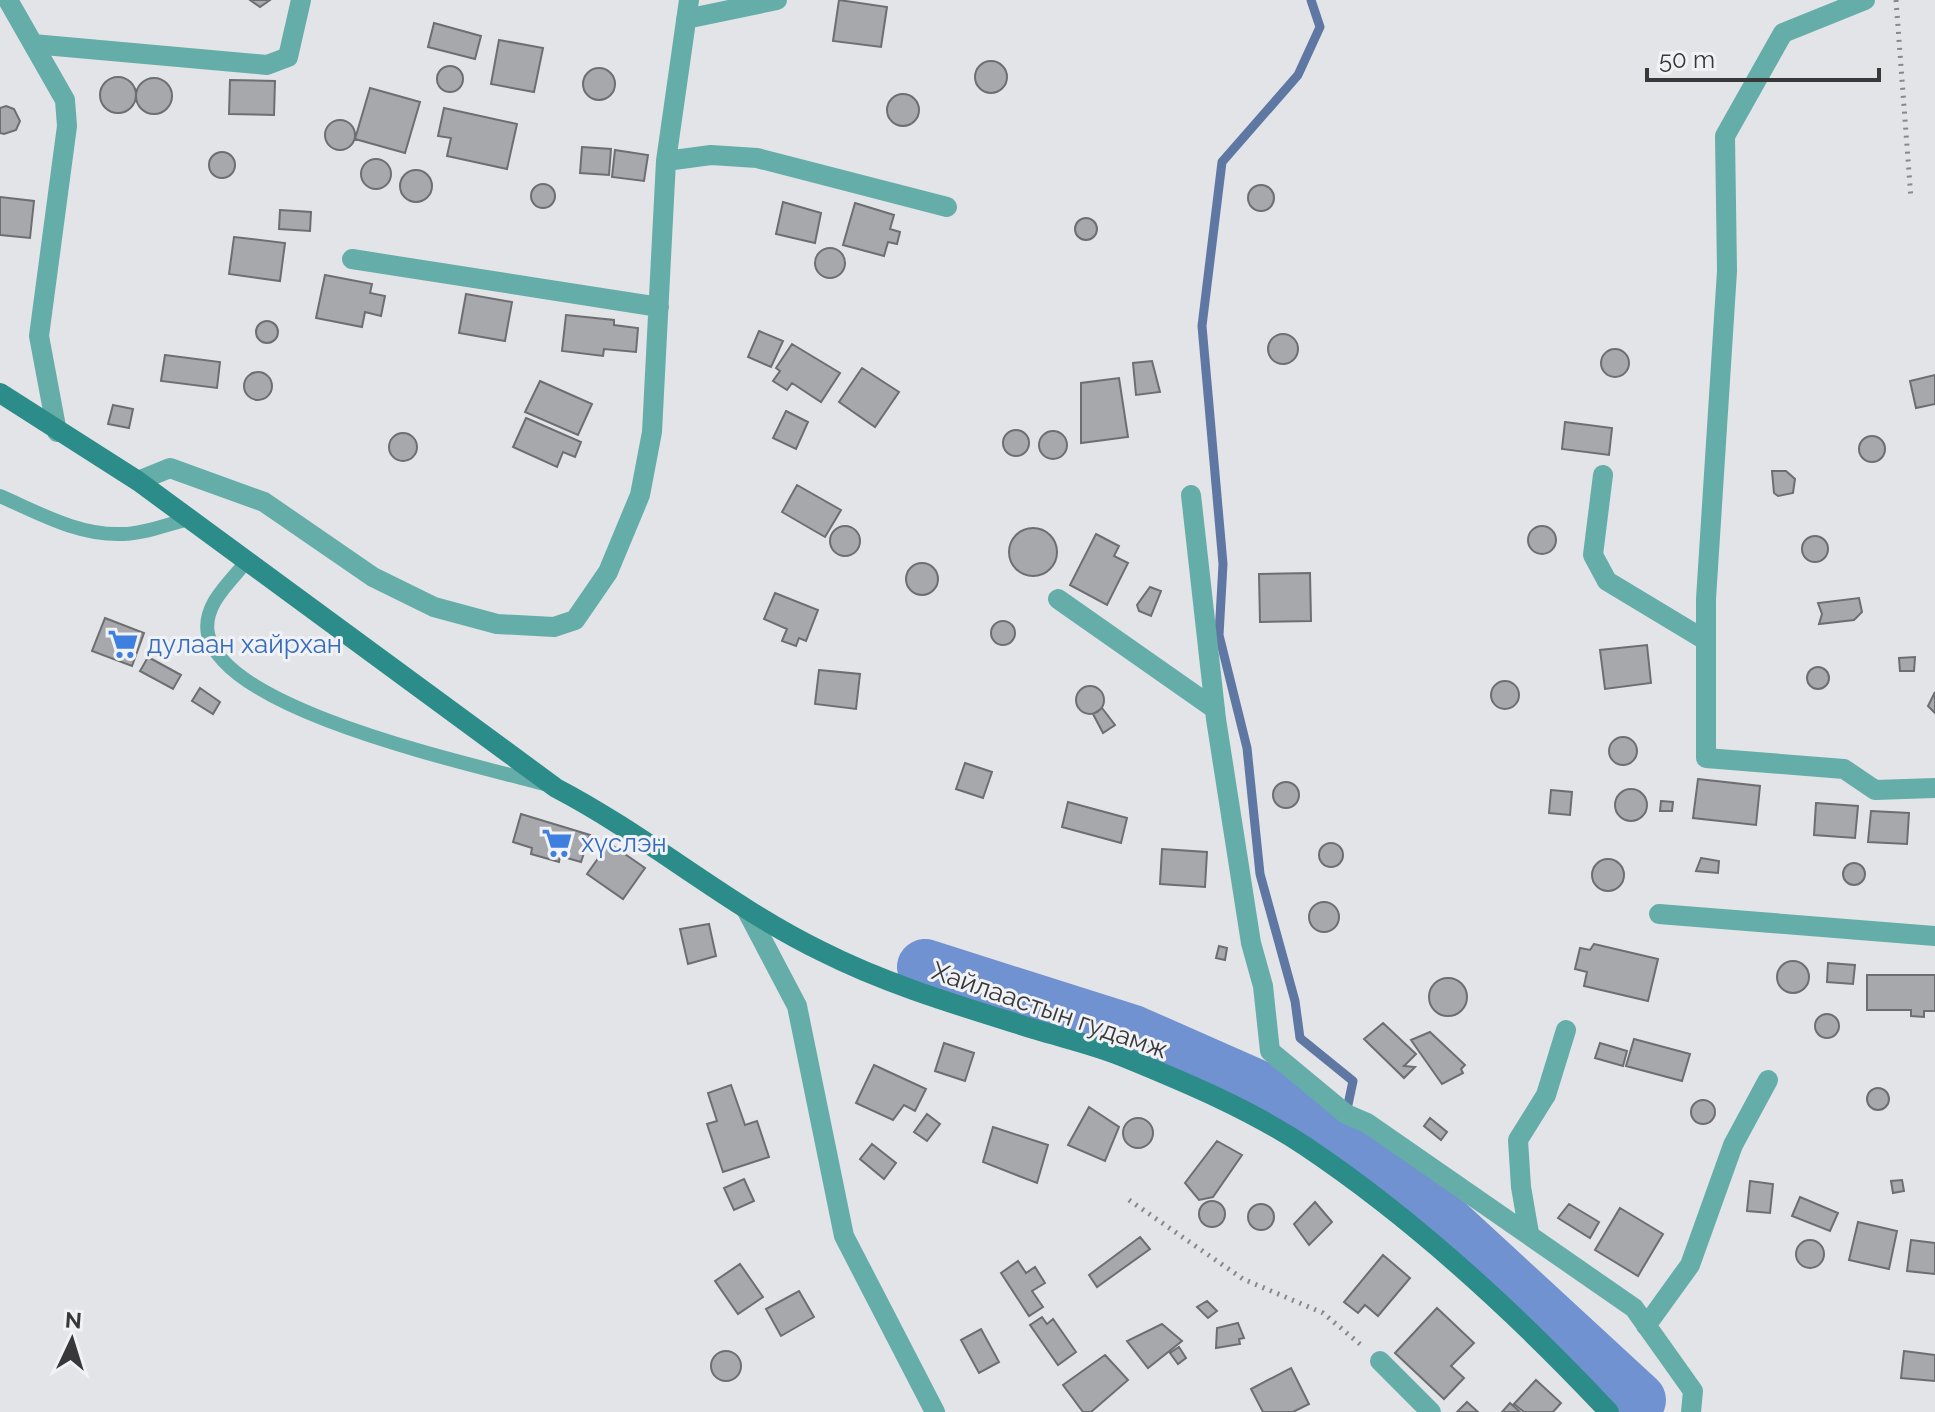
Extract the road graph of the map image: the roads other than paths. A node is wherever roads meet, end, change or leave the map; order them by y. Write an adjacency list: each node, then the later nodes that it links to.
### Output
1 (8, 0): 6 (street)
2 (301, 0): 6 (street)
3 (777, 0): 5 (street)
4 (1865, 0): 20 (street)
5 (688, 9): 7 (street)
6 (33, 44): 12 (street)
7 (666, 161): 8 (street); 10 (street)
8 (947, 207)
9 (352, 259): 10 (street)
10 (659, 307): 14 (street)
11 (0, 393): 12 (main road, Хайлаастын гудамж)
12 (57, 432): 14 (main road, Хайлаастын гудамж)
13 (1603, 475): 20 (street)
14 (138, 481): 17 (main road, Хайлаастын гудамж)
15 (1191, 495): 21 (street)
16 (0, 496): 17 (lane)
17 (189, 519): 18 (main road, Хайлаастын гудамж)
18 (247, 561): 22 (main road, Хайлаастын гудамж); 22 (lane)
19 (1058, 599): 21 (street)
20 (1705, 640): 23 (street)
21 (1215, 709): 29 (street)
22 (556, 788): 24 (main road, Хайлаастын гудамж)
23 (1935, 788)
24 (746, 909): 32 (street); 34 (main road, Хайлаастын гудамж)
25 (1659, 914): 26 (street)
26 (1935, 936)
27 (1566, 1030): 29 (street)
28 (1768, 1080): 30 (street)
29 (1529, 1233): 30 (street)
30 (1646, 1326): 35 (street)
31 (1380, 1361): 33 (street)
32 (935, 1412)
33 (1431, 1412)
34 (1609, 1412)
35 (1691, 1412)

